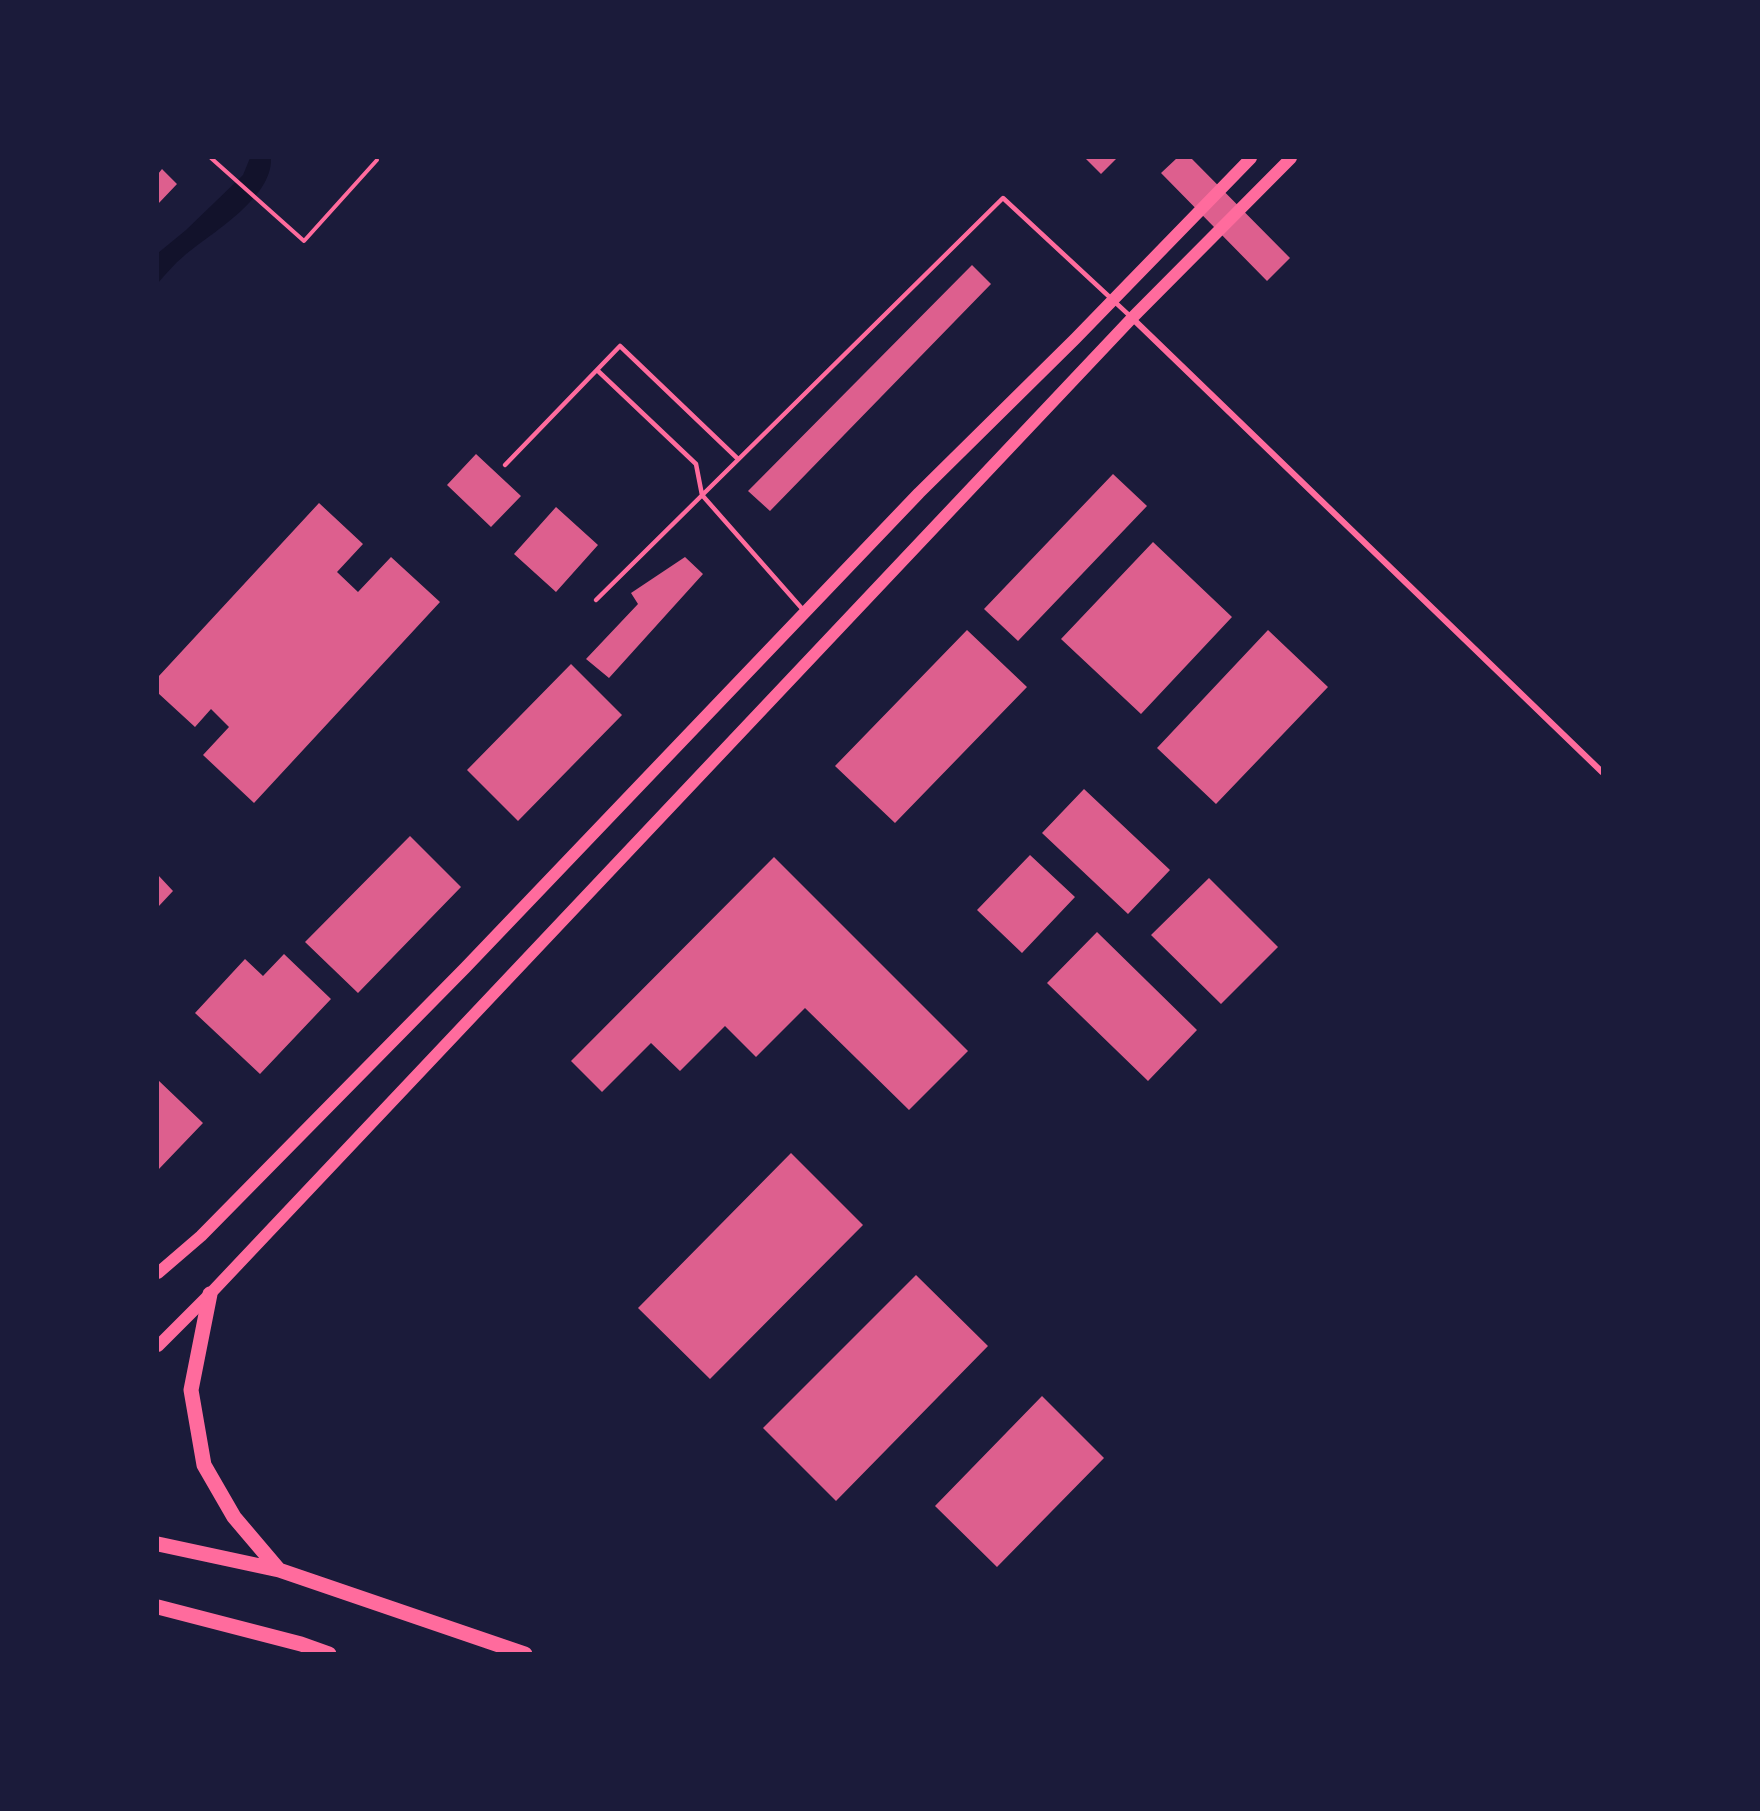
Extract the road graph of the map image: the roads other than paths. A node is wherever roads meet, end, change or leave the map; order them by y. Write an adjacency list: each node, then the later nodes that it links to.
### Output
1 (1251, 158): 3 (main road)
2 (1291, 158): 4 (main road)
3 (1112, 300): 4 (lane); 6 (lane); 10 (main road)
4 (1132, 318): 11 (street); 13 (main road)
5 (597, 370): 6 (lane); 7 (lane); 8 (lane)
6 (738, 459): 8 (lane)
7 (505, 465)
8 (702, 495): 9 (lane); 10 (lane)
9 (596, 600)
10 (806, 612): 12 (main road)
11 (1602, 772)
12 (158, 1273)
13 (210, 1294): 14 (main road); 16 (main road)
14 (158, 1346)
15 (158, 1544): 16 (main road)
16 (279, 1570): 19 (main road)
17 (158, 1607): 18 (main road)
18 (329, 1653)
19 (525, 1653)

